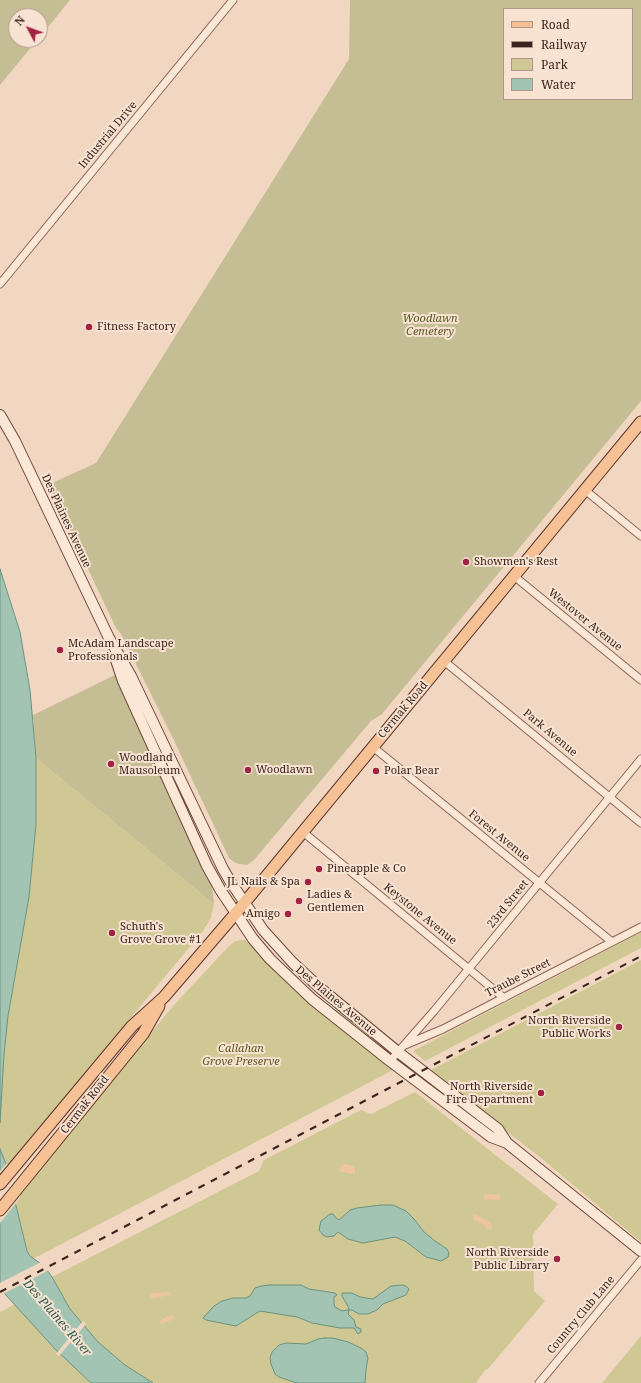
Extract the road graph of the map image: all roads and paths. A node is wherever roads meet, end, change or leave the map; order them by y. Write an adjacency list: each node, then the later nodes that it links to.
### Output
1 (233, 0): 2 (street, Industrial Drive)
2 (0, 284)
3 (0, 415): 8 (main road, Des Plaines Avenue)
4 (641, 422): 5 (main road, Cermak Road)
5 (585, 490): 6 (street); 7 (main road, Cermak Road)
6 (641, 536)
7 (514, 576): 9 (main road, Cermak Road); 10 (street, Westover Avenue)
8 (109, 638): 17 (main road, Des Plaines Avenue); 18 (main road, Des Plaines Avenue)
9 (444, 661): 11 (main road, Cermak Road); 13 (street, Park Avenue)
10 (641, 680)
11 (372, 747): 15 (main road, Cermak Road); 16 (street, Forest Avenue)
12 (641, 759): 13 (street, 23rd Street)
13 (610, 797): 14 (street, Park Avenue); 16 (street, 23rd Street)
14 (641, 823)
15 (303, 832): 17 (main road, Cermak Road); 21 (street, Keystone Avenue)
16 (539, 883): 20 (street, Forest Avenue); 21 (street, 23rd Street)
17 (245, 902): 18 (main road, Cermak Road); 24 (main road, Des Plaines Avenue)
18 (236, 913): 22 (main road, Cermak Road); 25 (main road, Des Plaines Avenue)
19 (641, 927): 20 (street, Traube Street)
20 (612, 942): 23 (street, Traube Street)
21 (468, 969): 23 (street, Keystone Avenue); 24 (street, 23rd Street)
22 (164, 997): 27 (main road, Cermak Road); 28 (main road, Cermak Road)
23 (504, 998): 24 (street, Traube Street)
24 (401, 1048): 25 (street, 23rd Street); 26 (main road, Des Plaines Avenue)
25 (390, 1061): 26 (main road, Des Plaines Avenue)
26 (507, 1143): 29 (main road, Des Plaines Avenue)
27 (0, 1184)
28 (0, 1210)
29 (641, 1251)
30 (641, 1260): 31 (street, Country Club Lane)
31 (539, 1383)

